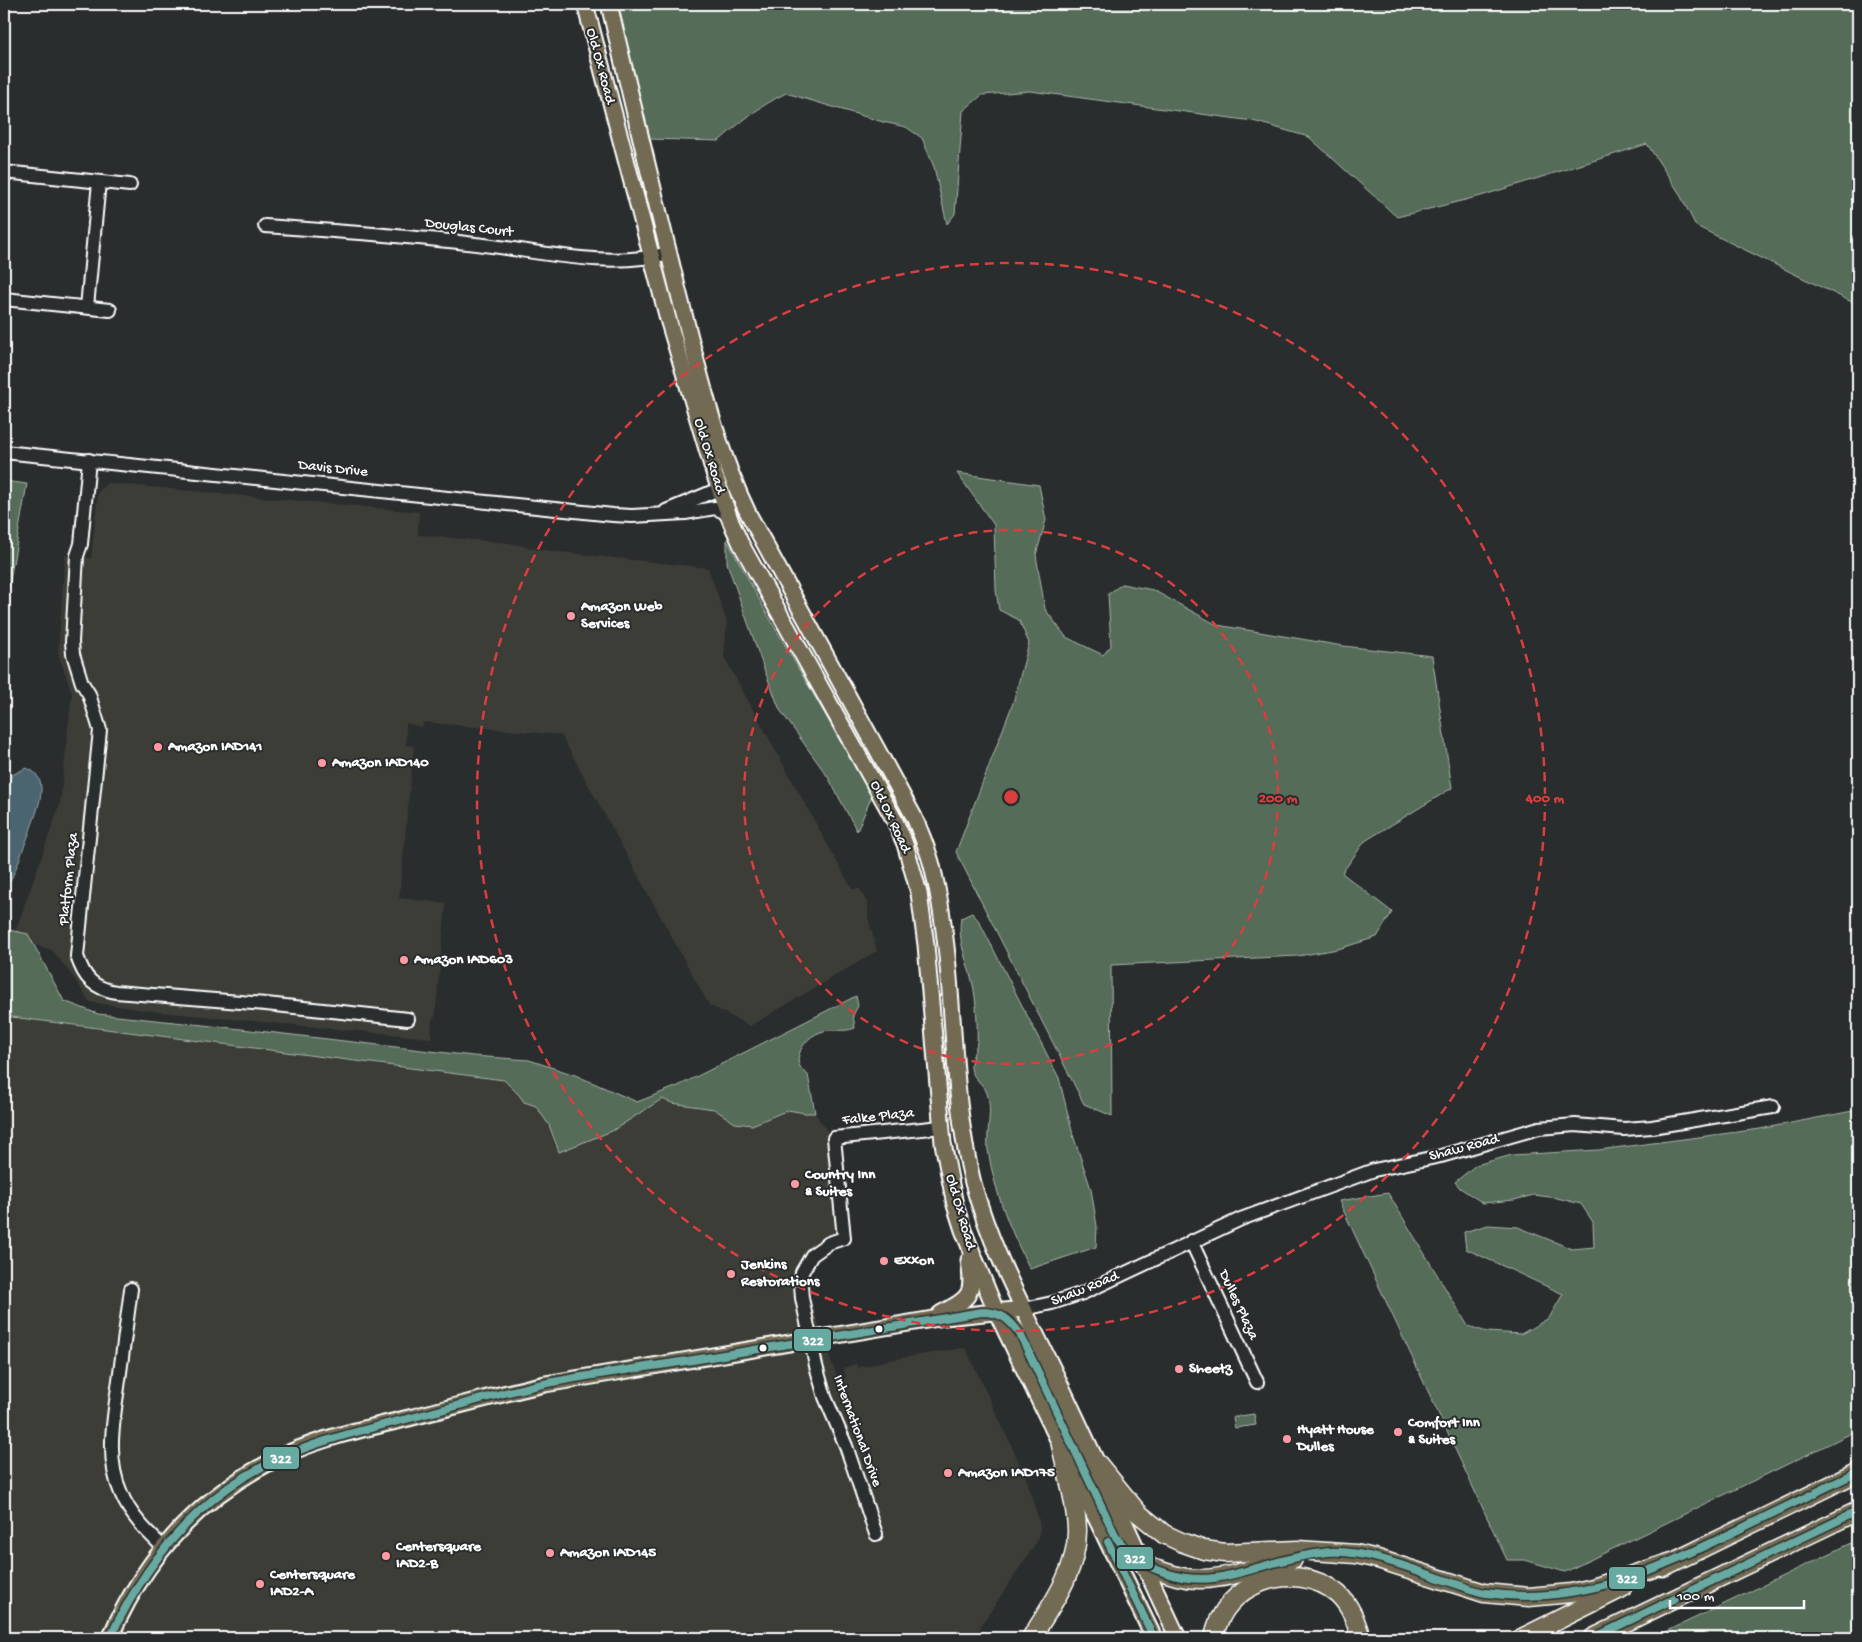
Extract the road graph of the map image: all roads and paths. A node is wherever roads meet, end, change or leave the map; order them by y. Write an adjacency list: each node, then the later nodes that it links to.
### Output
1 (584, 4): 8 (main road, Old Ox Road)
2 (609, 4): 7 (main road, Old Ox Road)
3 (4, 172): 4 (street)
4 (99, 182): 5 (street); 10 (street)
5 (130, 185)
6 (265, 226): 8 (street, Douglas Court)
7 (669, 253): 8 (street, Douglas Court); 15 (main road, Old Ox Road)
8 (651, 258): 14 (main road, Old Ox Road)
9 (4, 299): 10 (street)
10 (87, 307): 11 (street)
11 (110, 310)
12 (4, 452): 13 (street, Davis Drive)
13 (88, 460): 16 (street, Davis Drive); 18 (street, Platform Plaza)
14 (719, 488): 15 (main road); 16 (street, Davis Drive); 17 (main road, Old Ox Road)
15 (744, 505): 24 (main road, Old Ox Road)
16 (659, 514): 17 (street, Davis Drive)
17 (730, 520): 20 (main road, Old Ox Road)
18 (408, 1019)
19 (1773, 1107): 22 (street, Shaw Road)
20 (941, 1127): 21 (main road, Old Ox Road); 27 (street, Falke Plaza)
21 (966, 1239): 25 (main road, Old Ox Road); 26 (main road)
22 (1191, 1241): 24 (street, Shaw Road); 28 (street, Dulles Plaza)
23 (131, 1289): 34 (street)
24 (1024, 1308): 25 (main road, Shaw Road); 30 (main road, Old Ox Road)
25 (996, 1311): 26 (main road, Shaw Road); 29 (main road, Old Ox Road); 37 (main road)
26 (930, 1320): 27 (main road, Shaw Road)
27 (811, 1339): 33 (street, International Drive); 34 (main road, Shaw Road)
28 (1257, 1382)
29 (1061, 1446): 40 (highway); 41 (main road, Old Ox Road)
30 (1098, 1464): 35 (highway); 37 (main road, Old Ox Road)
31 (1858, 1472): 36 (highway)
32 (1858, 1511): 38 (highway)
33 (876, 1534)
34 (163, 1547): 39 (main road, Shaw Road)
35 (1330, 1552): 36 (highway); 37 (highway)
36 (1672, 1562): 45 (highway)
37 (1145, 1566): 42 (main road, Old Ox Road)
38 (1647, 1613): 46 (highway); 47 (highway)
39 (110, 1638)
40 (1030, 1638)
41 (1154, 1638)
42 (1178, 1638)
43 (1214, 1638): 44 (highway)
44 (1361, 1638)
45 (1522, 1638)
46 (1593, 1638)
47 (1604, 1638)

